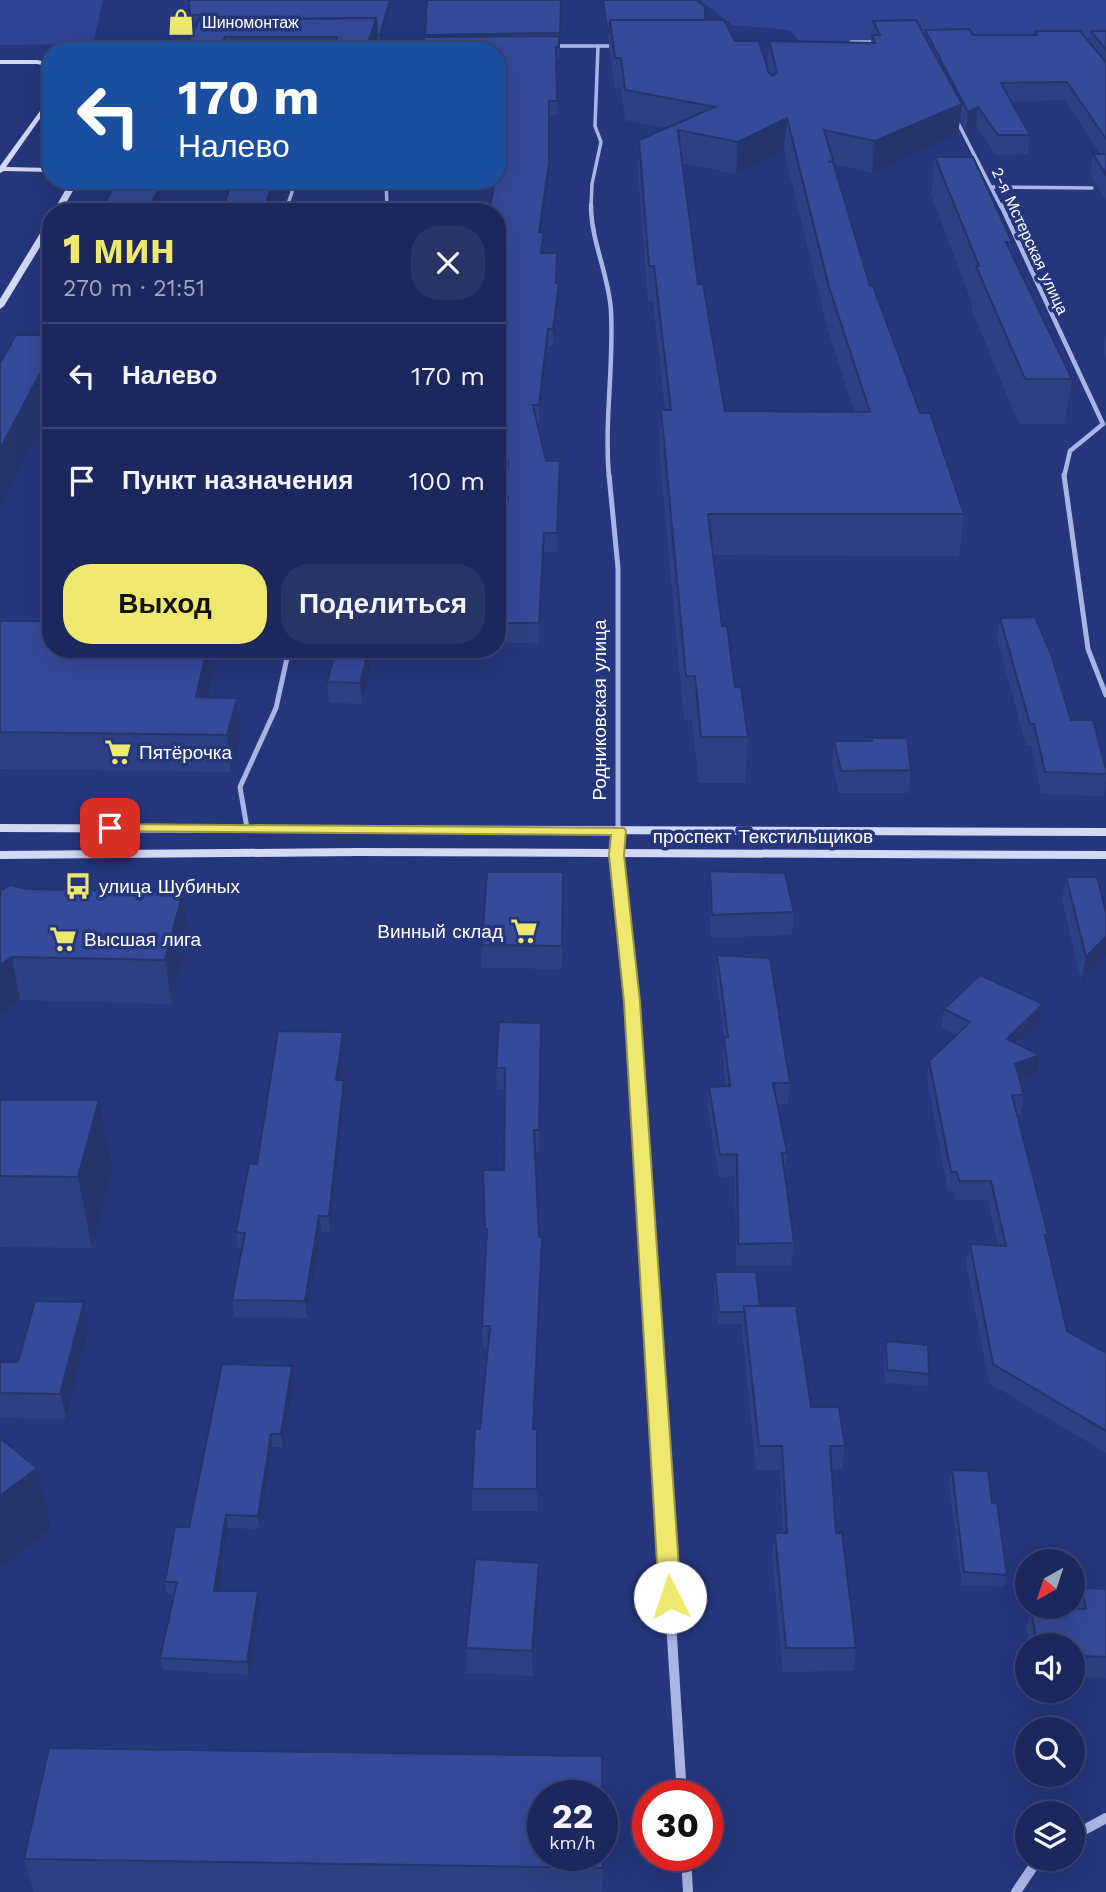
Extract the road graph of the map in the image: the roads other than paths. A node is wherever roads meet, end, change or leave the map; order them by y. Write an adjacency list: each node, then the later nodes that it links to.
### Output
1 (848, 42): 2 (street)
2 (888, 42)
3 (544, 46): 4 (street)
4 (598, 46): 5 (street); 22 (street, Родниковская улица)
5 (624, 46)
6 (0, 56): 7 (main road)
7 (42, 57)
8 (0, 62): 9 (main road)
9 (42, 63)
10 (42, 111): 12 (main road)
11 (952, 112): 14 (street, 2-я Мстерская улица)
12 (1, 170): 13 (main road)
13 (42, 170)
14 (992, 187): 15 (street); 19 (street, 2-я Мстерская улица)
15 (1092, 188)
16 (42, 237): 17 (main road)
17 (0, 306)
18 (287, 658): 21 (street)
19 (1106, 695)
20 (0, 828): 21 (main road, проспект Текстильщиков)
21 (247, 828): 22 (main road, проспект Текстильщиков)
22 (618, 831): 23 (main road, проспект Текстильщиков); 25 (main road, Родниковская улица)
23 (1106, 832)
24 (0, 855): 25 (main road, проспект Текстильщиков)
25 (617, 855): 26 (main road, проспект Текстильщиков); 27 (street, Родниковская улица)
26 (1106, 855)
27 (681, 1780)
28 (1106, 1818): 29 (street)
29 (1085, 1829)
30 (687, 1871): 32 (street)
31 (1031, 1871): 33 (street)
32 (688, 1892)
33 (1016, 1892)

